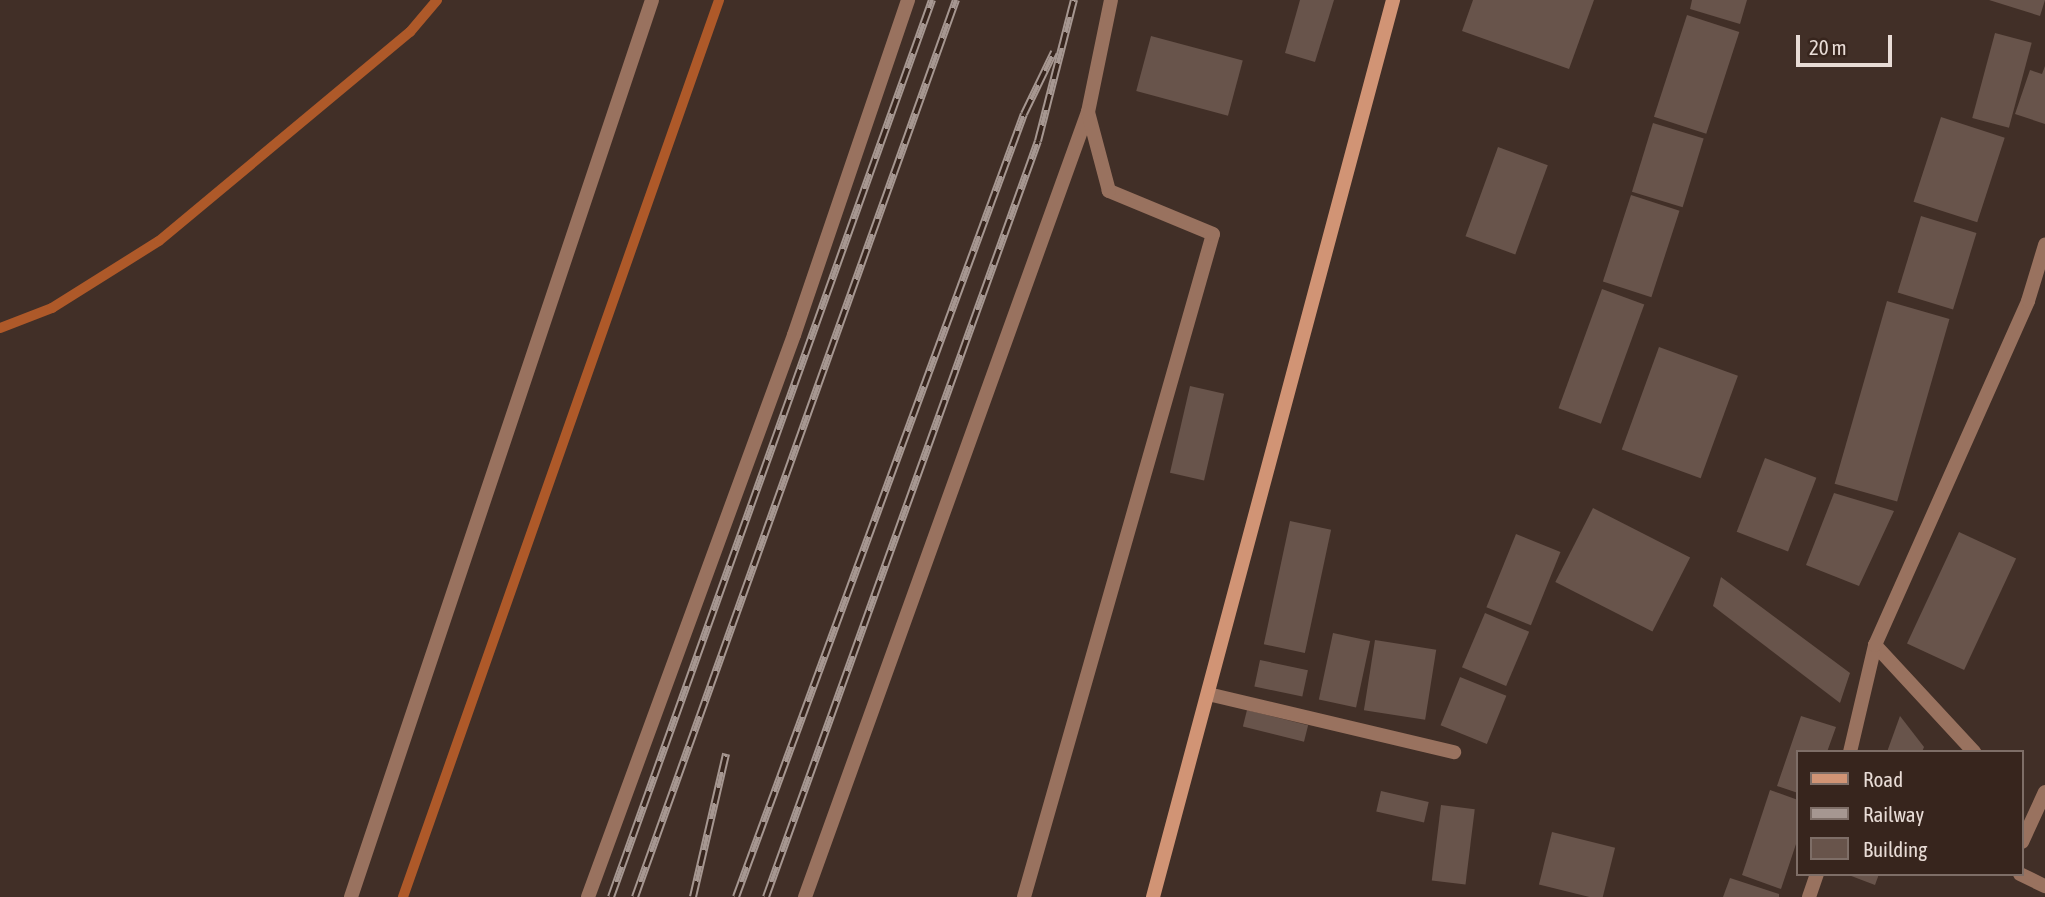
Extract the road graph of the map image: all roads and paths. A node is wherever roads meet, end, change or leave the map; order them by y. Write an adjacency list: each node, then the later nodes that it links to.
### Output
1 (652, 0): 19 (street)
2 (908, 0): 20 (street)
3 (1111, 0): 5 (street)
4 (1393, 0): 8 (main road)
5 (1088, 113): 21 (street); 22 (street)
6 (2045, 245): 7 (street)
7 (1875, 645): 9 (street); 10 (street)
8 (1208, 694): 11 (street); 23 (main road)
9 (1850, 750)
10 (1972, 750)
11 (1454, 752)
12 (2045, 792): 14 (street)
13 (2024, 806): 14 (street)
14 (2034, 817): 15 (street)
15 (2024, 838)
16 (1815, 876): 24 (street)
17 (2024, 876): 18 (street)
18 (2045, 886)
19 (351, 897)
20 (588, 897)
21 (805, 897)
22 (1024, 897)
23 (1153, 897)
24 (1809, 897)

